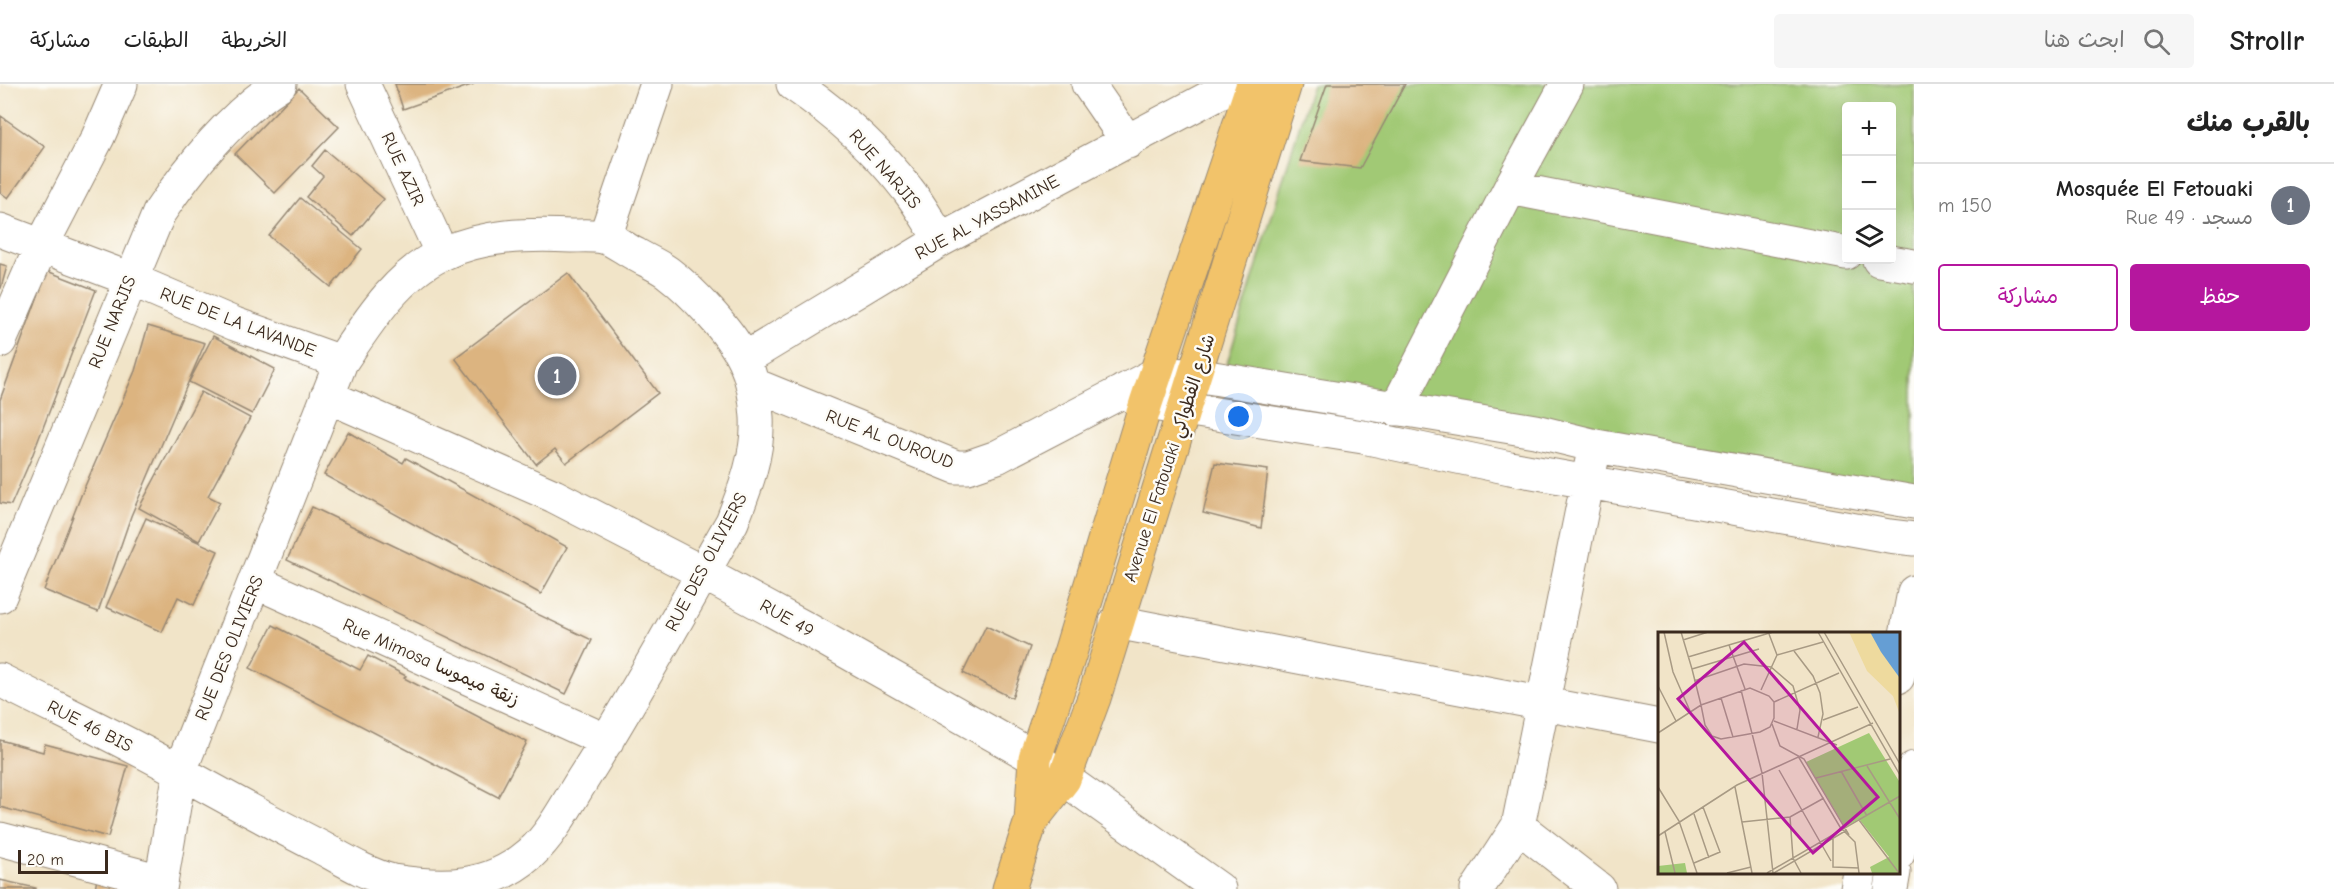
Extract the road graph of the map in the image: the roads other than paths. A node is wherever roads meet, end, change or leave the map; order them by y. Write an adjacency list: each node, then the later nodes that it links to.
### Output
1 (121, 84): 16 (street)
2 (280, 84): 21 (street, RUE NARJIS)
3 (363, 84): 18 (street, RUE AZIR)
4 (657, 84): 14 (street)
5 (793, 84): 15 (street, RUE NARJIS)
6 (1088, 84): 11 (street)
7 (1235, 84): 11 (street, RUE AL YASSAMINE)
8 (1253, 84): 26 (main road, Avenue El Fatouaki شارع الفطواكي)
9 (1285, 84): 25 (main road, Avenue El Fatouaki شارع الفطواكي)
10 (1567, 84): 12 (street)
11 (1128, 142): 15 (street, RUE AL YASSAMINE)
12 (1510, 188): 17 (street); 28 (street)
13 (0, 230): 16 (street, RUE DE LA LAVANDE)
14 (604, 237): 18 (street, RUE DES OLIVIERS); 24 (street, RUE DES OLIVIERS)
15 (941, 240): 24 (street, RUE AL YASSAMINE)
16 (42, 247): 21 (street, RUE DE LA LAVANDE); 22 (street)
17 (1842, 252)
18 (442, 254): 23 (street, RUE DES OLIVIERS)
19 (1896, 263): 20 (street)
20 (1914, 266)
21 (130, 279): 23 (street, RUE DE LA LAVANDE); 37 (street, RUE NARJIS)
22 (0, 340)
23 (341, 362): 27 (street, RUE DES OLIVIERS)
24 (748, 372): 26 (street, RUE AL OUROUD); 34 (street, RUE DES OLIVIERS)
25 (1195, 375): 26 (street); 28 (street); 29 (main road, Avenue El Fatouaki شارع الفطواكي)
26 (1142, 389): 29 (street); 44 (main road, Avenue El Fatouaki شارع الفطواكي)
27 (327, 396): 34 (street, RUE 49); 35 (street, RUE DES OLIVIERS)
28 (1396, 409): 30 (street)
29 (1184, 410): 31 (street); 38 (main road, Avenue El Fatouaki شارع الفطواكي)
30 (1596, 446): 31 (street); 32 (street)
31 (1586, 482): 33 (street); 41 (street)
32 (1914, 502)
33 (1914, 538)
34 (703, 573): 43 (street, RUE DES OLIVIERS); 44 (street, RUE 49)
35 (256, 582): 43 (street, Rue Mimosa زنقة ميموسا); 45 (street, RUE DES OLIVIERS)
36 (1914, 592): 39 (street)
37 (0, 596)
38 (1116, 622): 41 (street); 47 (main road, Avenue El Fatouaki شارع الفطواكي)
39 (1899, 672)
40 (0, 680): 45 (street, RUE 46 BIS)
41 (1543, 706): 42 (street); 49 (street)
42 (1658, 726)
43 (607, 741): 45 (street, RUE DES OLIVIERS)
44 (1035, 758): 47 (street, RUE 49); 48 (main road, Avenue El Fatouaki شارع الفطواكي)
45 (180, 771): 54 (street)
46 (1910, 772): 51 (street)
47 (1064, 779): 48 (main road, Avenue El Fatouaki شارع الفطواكي); 56 (street, RUE 49)
48 (1031, 821): 55 (main road, Avenue El Fatouaki شارع الفطواكي)
49 (1518, 826): 57 (street); 58 (street)
50 (0, 839): 54 (street)
51 (1899, 847)
52 (1860, 874): 59 (street)
53 (1894, 874): 60 (street)
54 (161, 885)
55 (1009, 889)
56 (1219, 889)
57 (1477, 889)
58 (1599, 889)
59 (1857, 889)
60 (1891, 889)

